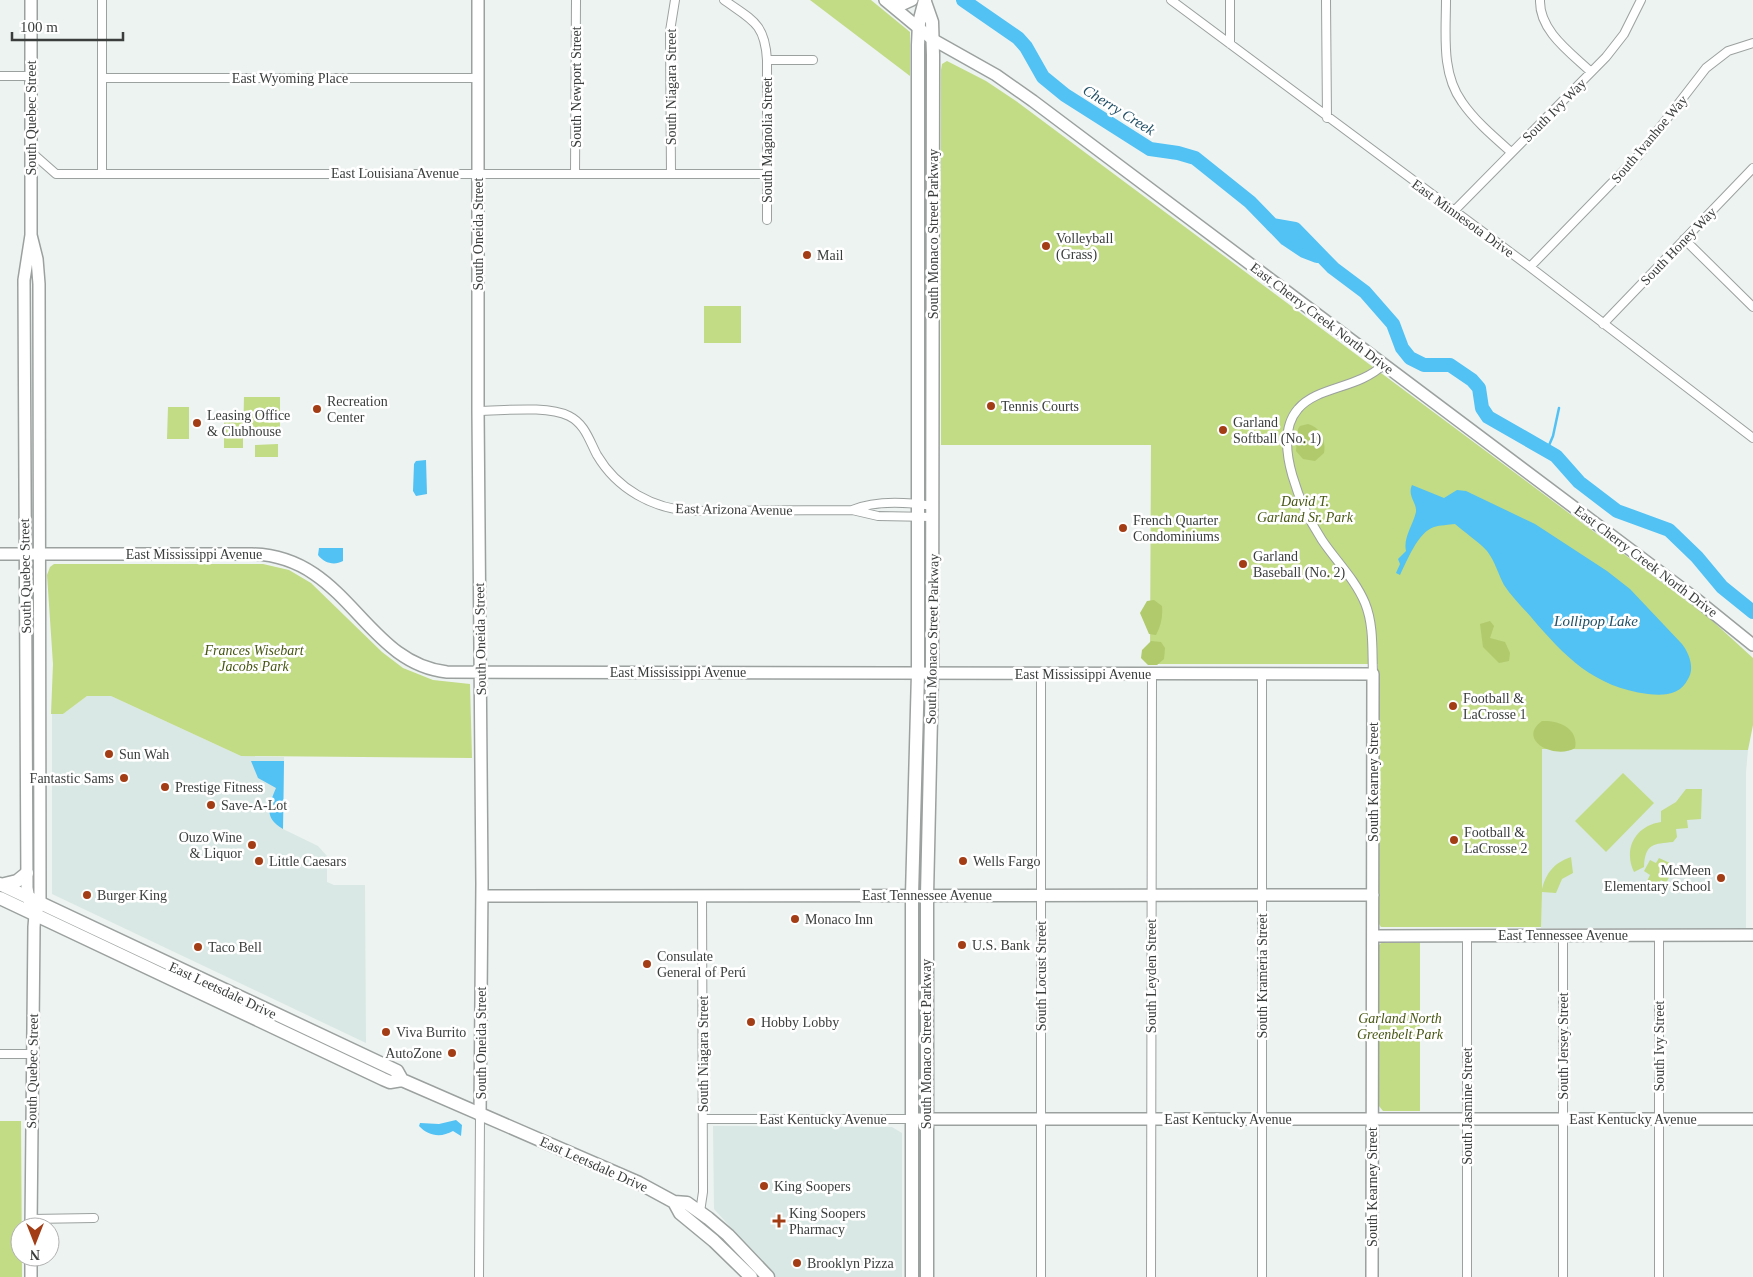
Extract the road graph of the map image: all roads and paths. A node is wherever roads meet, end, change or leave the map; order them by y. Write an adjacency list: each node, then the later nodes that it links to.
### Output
1 (32, 0): 24 (street, South Quebec Street)
2 (102, 0): 25 (street)
3 (478, 0): 26 (street, South Oneida Street)
4 (576, 0): 33 (street, South Newport Street)
5 (675, 0): 34 (street, South Niagara Street)
6 (724, 0): 20 (street, South Magnolia Street)
7 (912, 0): 14 (street)
8 (1171, 0): 19 (street, East Minnesota Drive)
9 (1230, 0): 19 (street)
10 (1326, 0): 27 (street)
11 (1446, 0): 29 (street)
12 (1540, 0): 22 (street)
13 (1641, 0): 22 (street, South Ivy Way)
14 (886, 1): 16 (street, East Cherry Creek North Drive)
15 (925, 1): 16 (main road, South Monaco Street Parkway); 17 (main road, South Monaco Street Parkway)
16 (919, 28): 17 (street, East Cherry Creek North Drive); 47 (main road, South Monaco Street Parkway)
17 (932, 39): 43 (street, East Cherry Creek North Drive); 48 (main road, South Monaco Street Parkway)
18 (1753, 43): 40 (street, South Ivanhoe Way)
19 (1230, 44): 27 (street, East Minnesota Drive)
20 (767, 60): 21 (street); 35 (street, South Magnolia Street)
21 (813, 60)
22 (1591, 72): 29 (street, South Ivy Way)
23 (0, 76): 24 (street)
24 (32, 76): 28 (street, South Quebec Street)
25 (102, 78): 26 (street, East Wyoming Place); 31 (street)
26 (477, 78): 32 (street, South Oneida Street)
27 (1327, 118): 36 (street, East Minnesota Drive)
28 (31, 152): 31 (street, East Louisiana Avenue); 38 (street, South Quebec Street)
29 (1511, 152): 36 (street, South Ivy Way)
30 (1753, 168): 39 (street, South Honey Way)
31 (102, 173): 32 (street, East Louisiana Avenue)
32 (478, 174): 33 (street, East Louisiana Avenue); 44 (street, South Oneida Street)
33 (575, 174): 34 (street, East Louisiana Avenue)
34 (671, 174): 35 (street, East Louisiana Avenue)
35 (767, 174): 37 (street, South Magnolia Street)
36 (1454, 211): 40 (street, East Minnesota Drive)
37 (767, 220)
38 (31, 235): 50 (street, South Quebec Street); 51 (street, South Quebec Street)
39 (1684, 239): 41 (street); 42 (street, South Honey Way)
40 (1530, 267): 42 (street, East Minnesota Drive)
41 (1753, 307)
42 (1603, 324): 45 (street, East Minnesota Drive)
43 (1384, 364): 52 (street, East Cherry Creek North Drive); 59 (street, South Kearney Street)
44 (478, 412): 46 (street, East Arizona Avenue); 53 (street, South Oneida Street)
45 (1753, 438)
46 (852, 510): 47 (street, East Arizona Avenue); 47 (street, East Arizona Avenue)
47 (918, 510): 48 (street, East Arizona Avenue); 48 (street, East Arizona Avenue); 54 (main road, South Monaco Street Parkway)
48 (932, 512): 55 (main road, South Monaco Street Parkway)
49 (0, 554): 50 (street, East Mississippi Avenue)
50 (24, 554): 51 (street, East Mississippi Avenue); 60 (street, South Quebec Street)
51 (39, 554): 53 (street, East Mississippi Avenue); 72 (street, South Quebec Street)
52 (1753, 645)
53 (480, 672): 54 (street, East Mississippi Avenue); 67 (street, South Oneida Street)
54 (918, 673): 55 (street, East Mississippi Avenue); 63 (main road, South Monaco Street Parkway)
55 (932, 673): 56 (street, East Mississippi Avenue); 64 (main road, South Monaco Street Parkway)
56 (1041, 674): 57 (street, East Mississippi Avenue); 68 (street, South Locust Street)
57 (1152, 674): 58 (street, East Mississippi Avenue); 69 (street, South Leyden Street)
58 (1262, 674): 59 (street, East Mississippi Avenue); 65 (street, South Krameria Street)
59 (1373, 674): 66 (street, South Kearney Street)
60 (27, 873): 61 (main road); 70 (street, South Quebec Street)
61 (0, 884): 70 (main road)
62 (702, 895): 63 (street, East Tennessee Avenue); 67 (street, East Tennessee Avenue); 83 (street, South Niagara Street)
63 (912, 895): 64 (street, East Tennessee Avenue); 84 (main road, South Monaco Street Parkway)
64 (927, 895): 68 (street, East Tennessee Avenue); 85 (main road, South Monaco Street Parkway)
65 (1262, 895): 66 (street, East Tennessee Avenue); 69 (street, East Tennessee Avenue); 81 (street, South Krameria Street)
66 (1373, 895): 76 (street, South Kearney Street)
67 (482, 896): 80 (street, South Oneida Street)
68 (1041, 896): 69 (street, East Tennessee Avenue); 86 (street, South Locust Street)
69 (1151, 896): 87 (street, South Leyden Street)
70 (28, 897): 72 (main road)
71 (0, 898): 72 (main road)
72 (37, 909): 79 (street, South Quebec Street); 80 (main road, East Leetsdale Drive)
73 (1563, 935): 74 (street, East Tennessee Avenue); 77 (street, East Tennessee Avenue); 90 (street, South Jersey Street)
74 (1659, 935): 75 (street, East Tennessee Avenue); 91 (street, South Ivy Street)
75 (1753, 935)
76 (1373, 936): 77 (street, East Tennessee Avenue); 88 (street, South Kearney Street)
77 (1467, 936): 89 (street, South Jasmine Street)
78 (0, 1054): 79 (street)
79 (32, 1054): 94 (street, South Quebec Street)
80 (480, 1115): 92 (main road, East Leetsdale Drive); 97 (street, South Oneida Street)
81 (1262, 1118): 87 (street, East Kentucky Avenue); 88 (street, East Kentucky Avenue); 104 (street, South Krameria Street)
82 (1753, 1118): 91 (street, East Kentucky Avenue)
83 (703, 1119): 84 (street, East Kentucky Avenue); 93 (street, South Niagara Street)
84 (912, 1119): 85 (street, East Kentucky Avenue); 100 (main road, South Monaco Street Parkway)
85 (926, 1119): 86 (street, East Kentucky Avenue); 101 (main road, South Monaco Street Parkway)
86 (1041, 1119): 87 (street, East Kentucky Avenue); 102 (street, South Locust Street)
87 (1152, 1119): 103 (street, South Leyden Street)
88 (1372, 1119): 89 (street, East Kentucky Avenue); 105 (street, South Kearney Street)
89 (1467, 1119): 90 (street, East Kentucky Avenue); 106 (street, South Jasmine Street)
90 (1563, 1119): 91 (street, East Kentucky Avenue); 107 (street, South Jersey Street)
91 (1660, 1119): 108 (street, South Ivy Street)
92 (674, 1202): 93 (main road, East Leetsdale Drive); 98 (main road, East Leetsdale Drive)
93 (700, 1212): 99 (main road, East Leetsdale Drive)
94 (31, 1217)
95 (94, 1218): 96 (street)
96 (60, 1221)
97 (479, 1277)
98 (751, 1277)
99 (768, 1277)
100 (912, 1277)
101 (927, 1277)
102 (1042, 1277)
103 (1151, 1277)
104 (1262, 1277)
105 (1372, 1277)
106 (1467, 1277)
107 (1563, 1277)
108 (1659, 1277)

